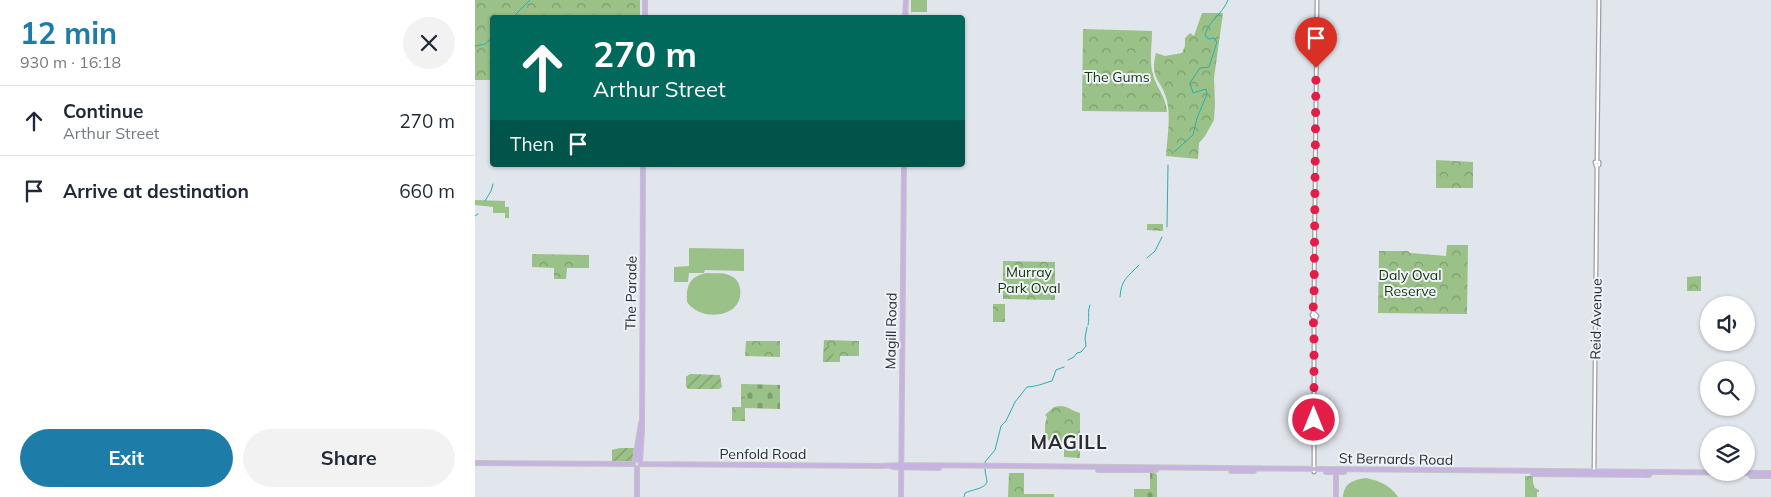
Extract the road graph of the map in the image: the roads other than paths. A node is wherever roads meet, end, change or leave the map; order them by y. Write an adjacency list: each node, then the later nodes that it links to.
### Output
1 (645, 0): 5 (main road)
2 (905, 0): 6 (main road)
3 (1317, 0): 12 (street)
4 (1599, 0): 14 (street, Reid Avenue)
5 (645, 15)
6 (905, 15)
7 (643, 167): 10 (main road, The Parade)
8 (904, 167): 11 (main road, Magill Road)
9 (475, 463): 10 (main road, Penfold Road)
10 (637, 463): 11 (main road, Penfold Road); 16 (main road, The Parade)
11 (901, 467): 12 (main road, St Bernards Road); 17 (main road, Magill Road)
12 (1313, 470): 13 (main road, St Bernards Road)
13 (1336, 471): 14 (main road, St Bernards Road); 15 (main road, St Bernards Road); 18 (main road)
14 (1594, 472): 15 (main road, St Bernards Road)
15 (1771, 474)
16 (637, 497)
17 (901, 497)
18 (1336, 497)

